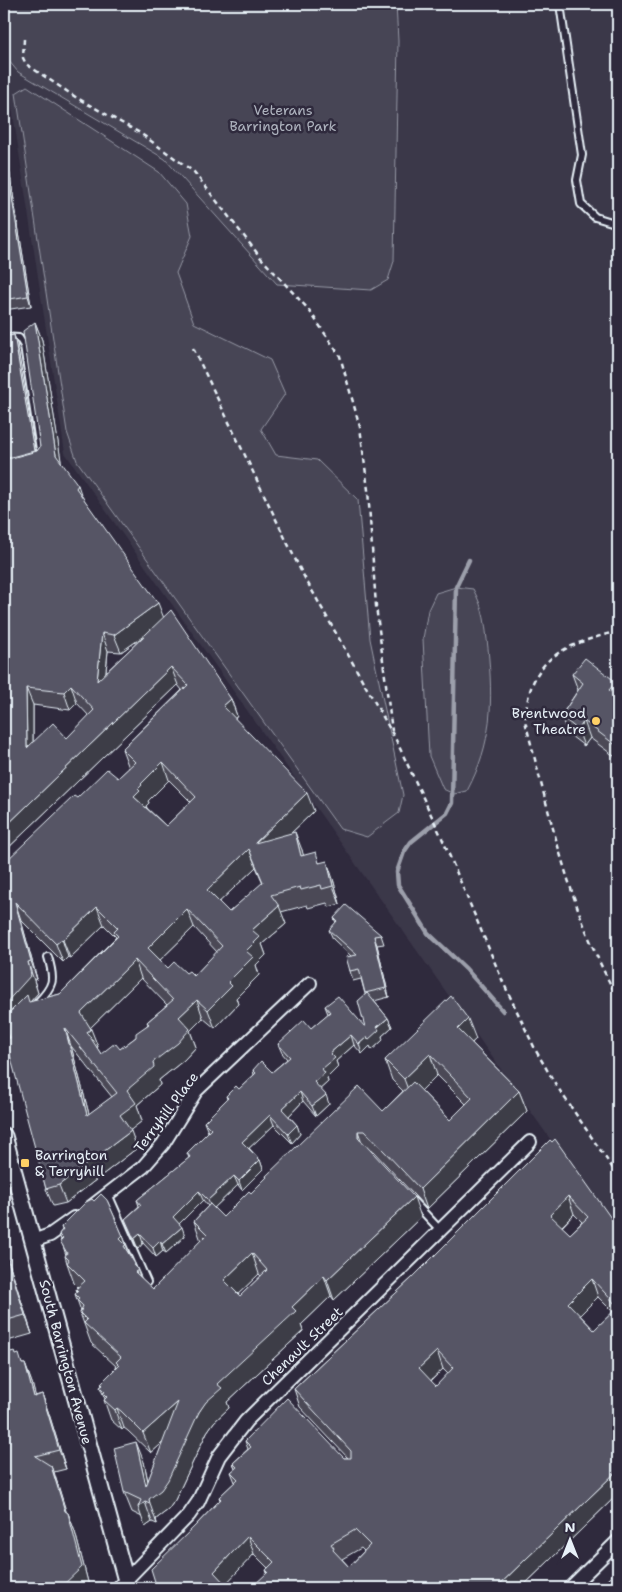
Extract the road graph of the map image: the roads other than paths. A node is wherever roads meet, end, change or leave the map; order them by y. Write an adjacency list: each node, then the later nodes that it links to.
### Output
1 (560, 4): 2 (lane)
2 (618, 224)
3 (4, 338): 4 (lane)
4 (42, 464)
5 (48, 957): 7 (lane)
6 (310, 983): 13 (street, Terryhill Place)
7 (32, 1008)
8 (20, 1020): 9 (lane)
9 (4, 1036)
10 (4, 1136): 15 (street, South Barrington Avenue)
11 (530, 1142): 14 (street, Chenault Street)
12 (406, 1194): 14 (lane)
13 (109, 1196): 15 (street, Terryhill Place); 16 (lane)
14 (441, 1231): 18 (street, Chenault Street)
15 (33, 1241): 18 (street, South Barrington Avenue)
16 (147, 1282)
17 (618, 1541): 19 (street)
18 (124, 1585)
19 (570, 1588)

